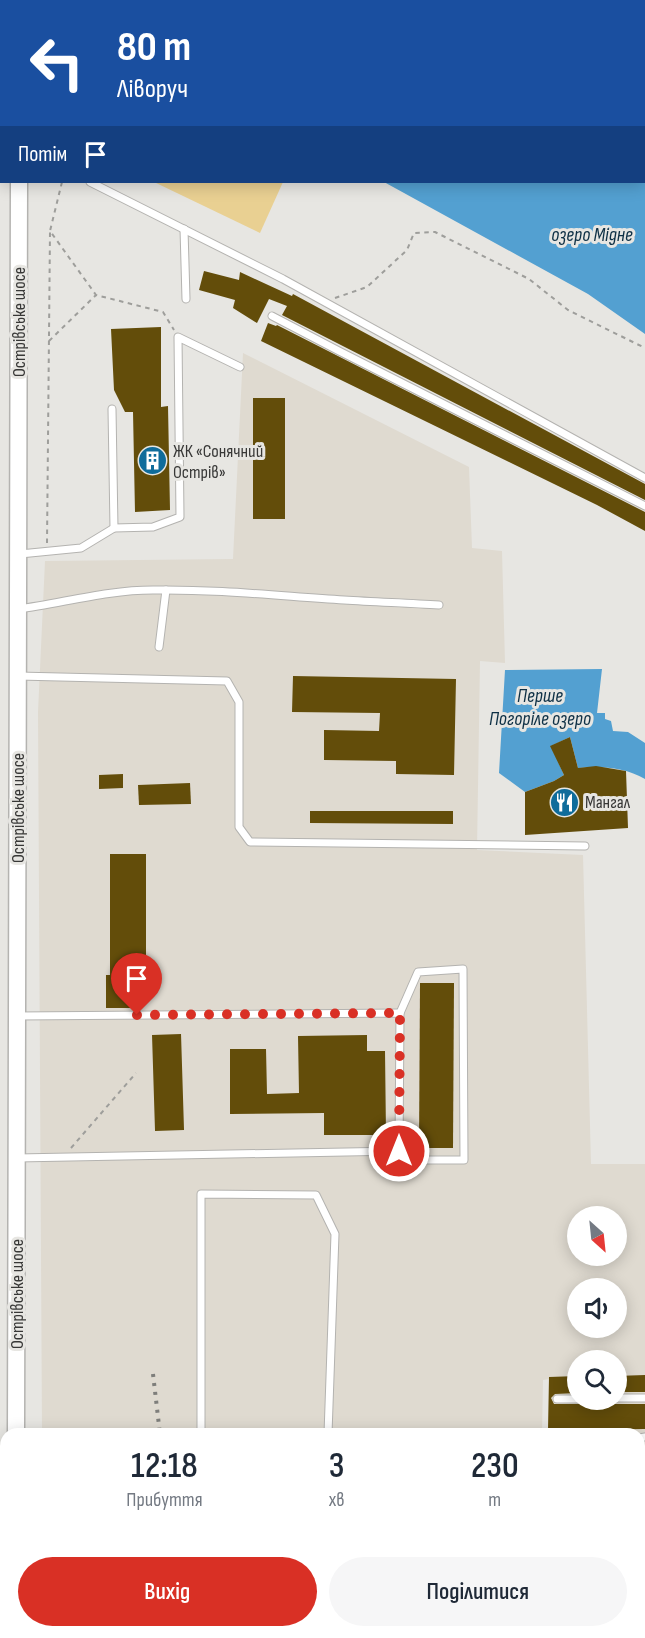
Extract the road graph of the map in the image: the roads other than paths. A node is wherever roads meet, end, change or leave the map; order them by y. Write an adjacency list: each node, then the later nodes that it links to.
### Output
1 (19, 183): 11 (street, Острівське шосе)
2 (92, 183): 3 (lane)
3 (184, 230): 4 (lane); 8 (lane)
4 (186, 299)
5 (272, 315): 9 (lane)
6 (240, 367): 10 (lane)
7 (112, 409): 10 (lane)
8 (645, 478)
9 (645, 506)
10 (114, 528): 11 (lane)
11 (18, 554): 14 (street, Острівське шосе)
12 (166, 590): 13 (lane); 14 (lane); 15 (lane)
13 (439, 605)
14 (18, 609): 16 (street, Острівське шосе)
15 (159, 647)
16 (18, 676): 17 (lane); 19 (street, Острівське шосе)
17 (585, 846)
18 (400, 1013): 19 (lane); 20 (lane); 20 (lane)
19 (17, 1016): 21 (street, Острівське шосе)
20 (399, 1151): 21 (lane)
21 (17, 1158): 26 (street, Острівське шосе)
22 (627, 1398): 23 (lane)
23 (645, 1398)
24 (557, 1399): 25 (lane)
25 (567, 1399)
26 (16, 1428)
27 (201, 1428): 28 (lane)
28 (328, 1428)

